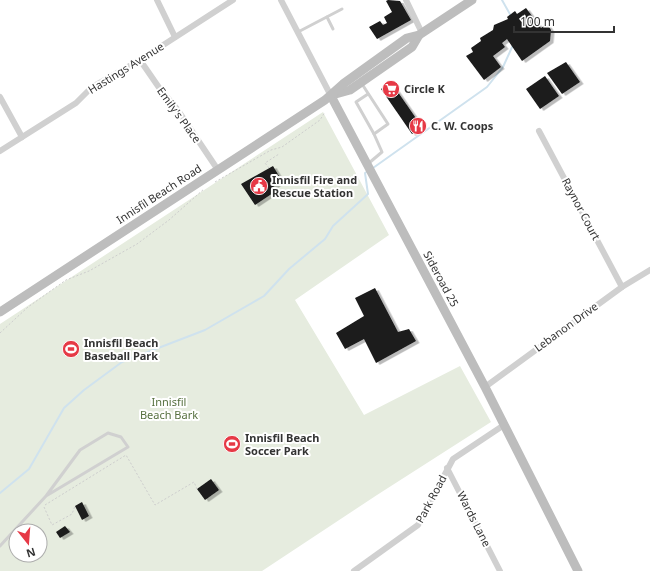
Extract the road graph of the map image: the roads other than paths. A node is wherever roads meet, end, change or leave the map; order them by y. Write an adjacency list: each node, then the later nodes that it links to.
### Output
1 (156, 0): 11 (street)
2 (233, 0): 11 (street, Hastings Avenue)
3 (281, 0): 9 (street, Sideroad 25)
4 (406, 0): 10 (street)
5 (472, 0): 10 (main road, Innisfil Beach Road)
6 (342, 9): 7 (lane)
7 (327, 17): 8 (lane); 9 (lane)
8 (333, 29)
9 (298, 32): 15 (street, Sideroad 25)
10 (420, 34): 13 (main road, Innisfil Beach Road); 15 (main road, Innisfil Beach Road)
11 (175, 37): 12 (street, Hastings Avenue)
12 (140, 60): 19 (street, Hastings Avenue); 22 (street, Emily's Place)
13 (361, 82): 14 (lane); 15 (main road, Innisfil Beach Road)
14 (368, 94): 18 (lane); 18 (lane)
15 (331, 96): 21 (main road, Sideroad 25); 22 (main road, Innisfil Beach Road)
16 (0, 97): 19 (street)
17 (539, 131): 24 (street, Raynor Court)
18 (374, 134): 21 (lane)
19 (22, 137): 20 (street, Hastings Avenue)
20 (0, 151)
21 (367, 164): 26 (main road, Sideroad 25)
22 (218, 170): 25 (main road, Innisfil Beach Road)
23 (650, 270): 24 (street, Lebanon Drive)
24 (622, 287): 26 (street, Lebanon Drive)
25 (0, 312)
26 (485, 387): 27 (main road, Sideroad 25)
27 (504, 425): 28 (street, Park Road); 33 (main road, Sideroad 25)
28 (448, 468): 31 (street, Park Road); 32 (street, Wards Lane)
29 (46, 496): 29 (lane); 30 (lane)
30 (0, 546)
31 (354, 571)
32 (500, 571)
33 (578, 571)

